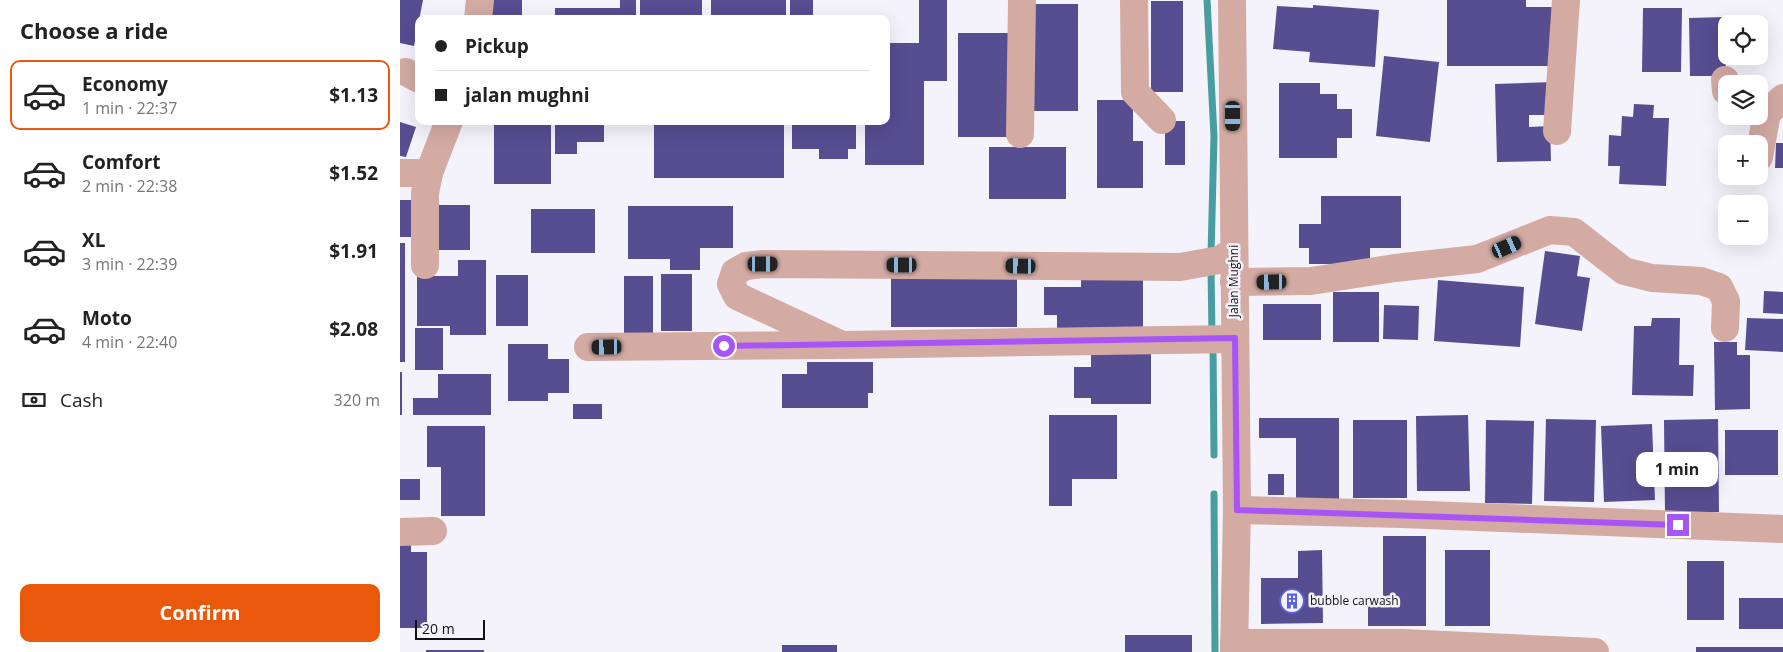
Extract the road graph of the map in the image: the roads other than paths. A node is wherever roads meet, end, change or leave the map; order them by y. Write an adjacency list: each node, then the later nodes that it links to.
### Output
1 (480, 0): 6 (street)
2 (1022, 0): 11 (street)
3 (1134, 0): 8 (street)
4 (1232, 0): 15 (street, Jalan Mughni)
5 (1566, 0): 10 (street)
6 (478, 15)
7 (1769, 107): 12 (street)
8 (1162, 120)
9 (447, 125): 14 (street)
10 (1557, 131)
11 (1020, 134)
12 (1763, 135)
13 (400, 173): 14 (street)
14 (429, 173): 16 (street)
15 (1223, 264): 17 (street); 18 (street, Jalan Mughni); 19 (street)
16 (425, 265)
17 (1724, 328)
18 (1231, 338): 19 (street); 21 (street, Jalan Mughni)
19 (842, 345): 20 (street)
20 (588, 348)
21 (1237, 510): 22 (street); 25 (street, Jalan Mughni)
22 (1783, 529)
23 (433, 531): 24 (street)
24 (400, 532)
25 (1234, 647): 26 (street)
26 (1459, 648): 27 (street)
27 (1595, 652)

